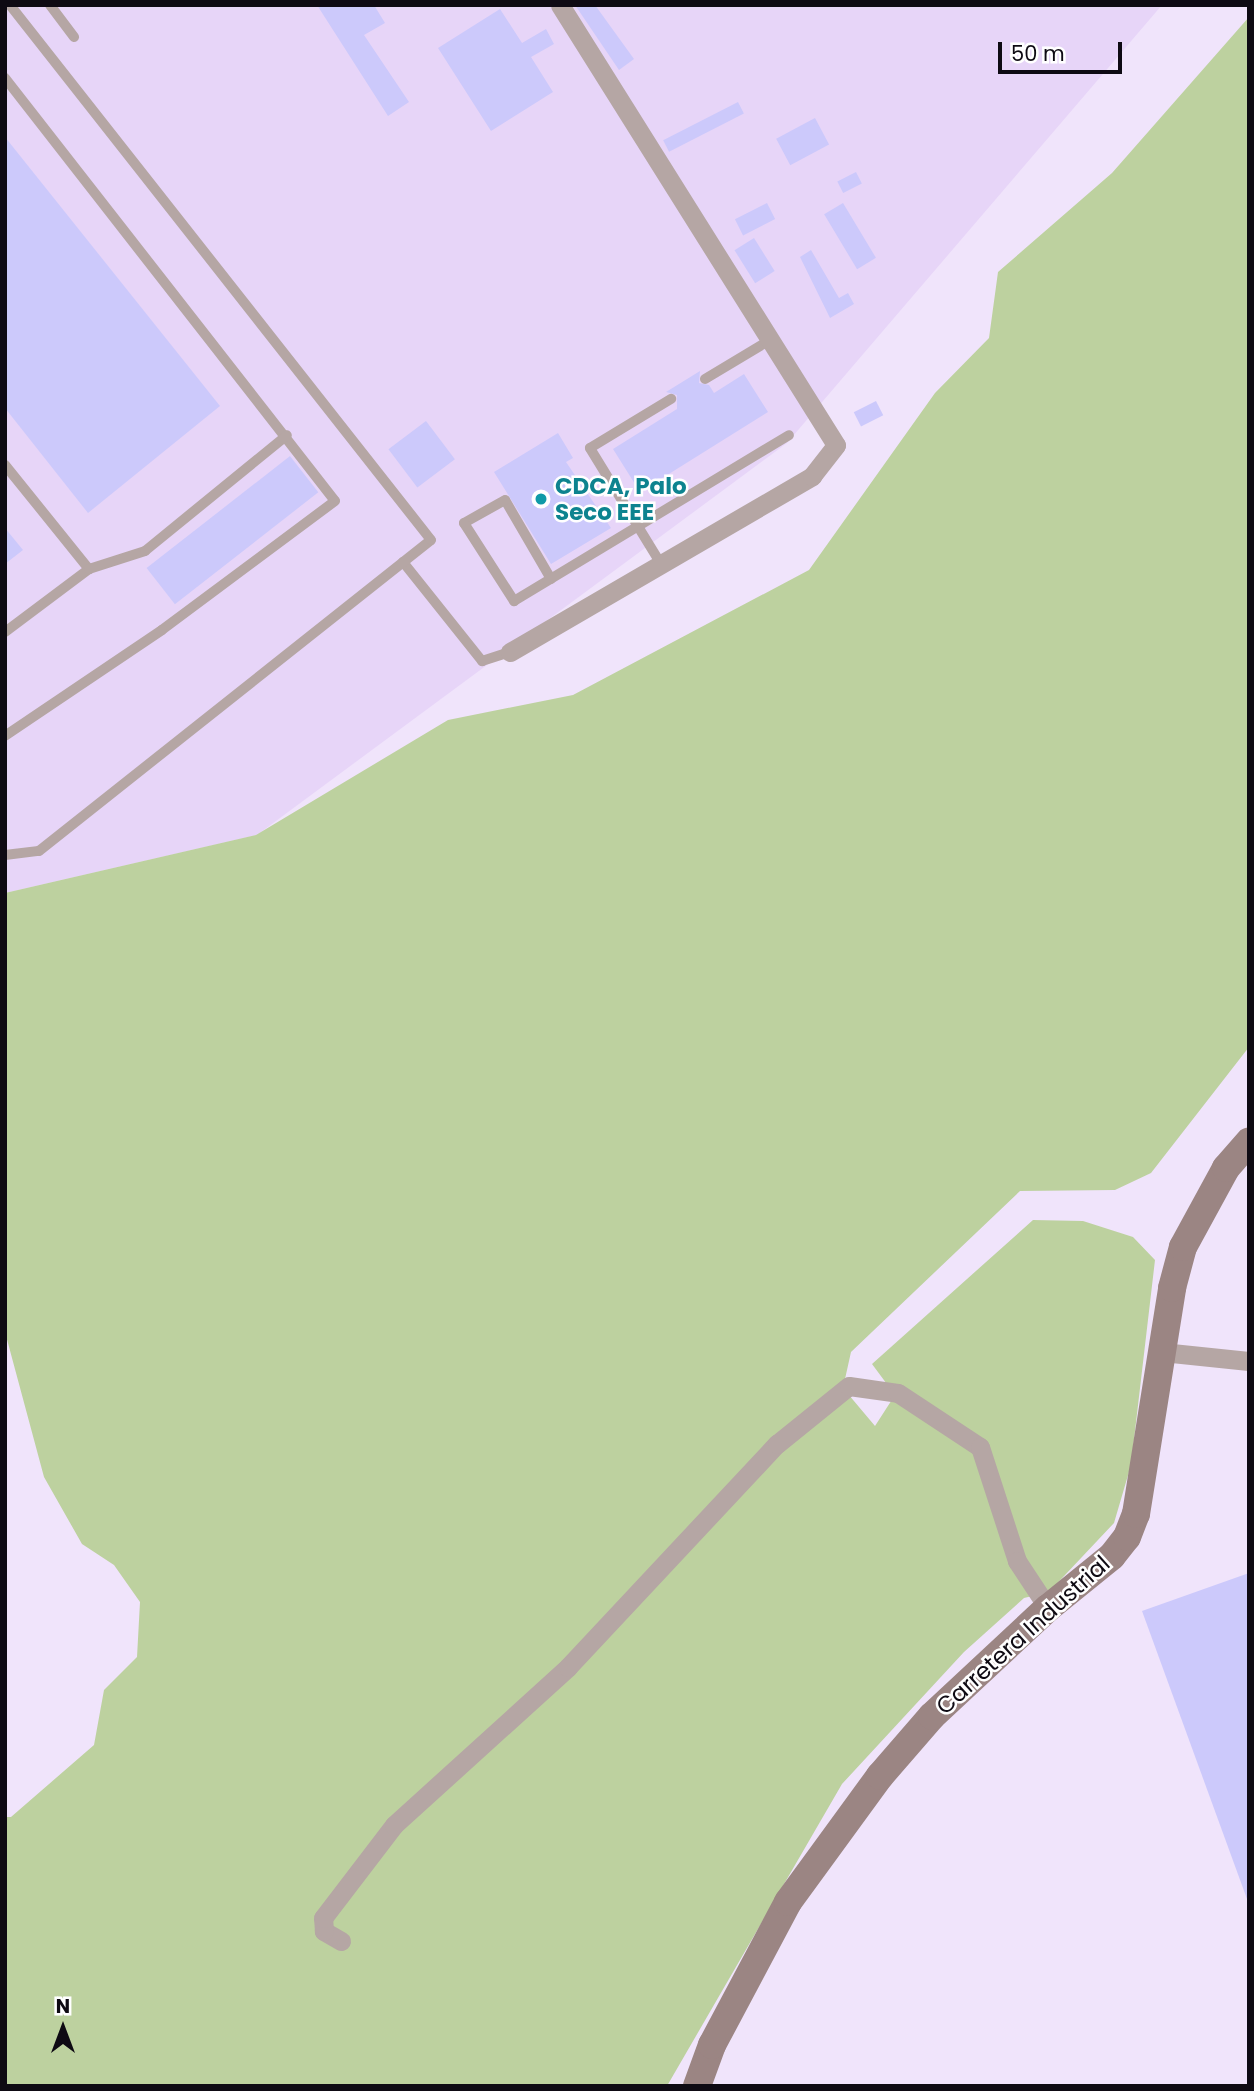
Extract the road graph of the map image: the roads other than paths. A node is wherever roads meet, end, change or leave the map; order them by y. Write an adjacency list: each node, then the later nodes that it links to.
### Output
1 (50, 5): 4 (lane)
2 (560, 5): 6 (street)
3 (7, 6): 13 (lane)
4 (74, 37)
5 (5, 78): 9 (lane)
6 (770, 340): 7 (lane); 14 (street)
7 (705, 379)
8 (671, 399): 12 (lane)
9 (287, 435): 15 (lane); 19 (lane)
10 (789, 435): 12 (lane)
11 (5, 465): 15 (lane)
12 (637, 526): 14 (lane); 16 (lane)
13 (403, 562): 18 (lane); 20 (lane)
14 (661, 564): 18 (street)
15 (89, 569): 17 (lane)
16 (551, 579): 16 (lane)
17 (5, 632)
18 (510, 652)
19 (5, 736)
20 (5, 855)
21 (1249, 1142): 22 (street, Carretera Industrial)
22 (1162, 1352): 23 (street); 24 (street, Carretera Industrial)
23 (1249, 1361)
24 (1048, 1608): 25 (street); 26 (street, Carretera Industrial)
25 (341, 1941)
26 (697, 2086)

